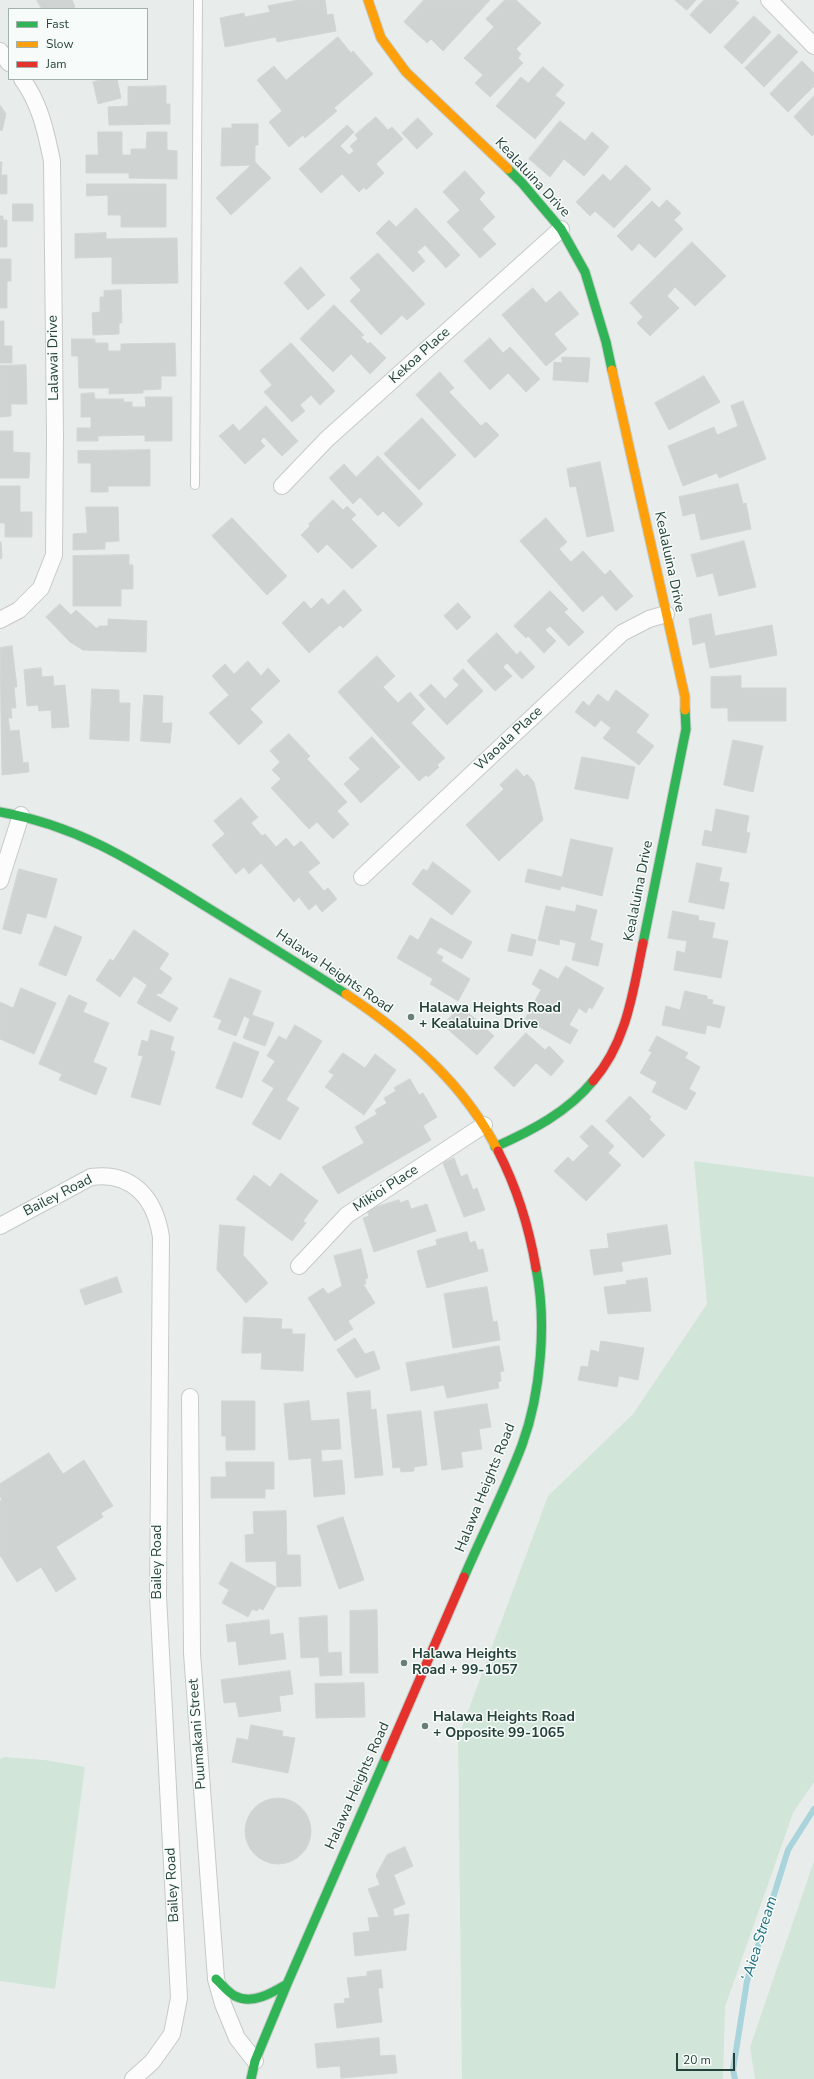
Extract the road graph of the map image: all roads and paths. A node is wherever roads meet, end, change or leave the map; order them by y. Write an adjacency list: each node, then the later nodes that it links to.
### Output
1 (198, 0): 9 (lane)
2 (368, 0): 8 (street, Kealaluina Drive)
3 (769, 0): 4 (street)
4 (814, 46)
5 (0, 51): 6 (street)
6 (8, 62)
7 (23, 80): 12 (street, Lalawai Drive)
8 (561, 229): 10 (street, Kekoa Place); 11 (street, Kealaluina Drive)
9 (195, 485)
10 (282, 486)
11 (666, 614): 15 (street, Waoala Place); 18 (street, Kealaluina Drive)
12 (0, 620)
13 (0, 812): 14 (street, Halawa Heights Road)
14 (21, 815): 16 (street); 17 (street, Halawa Heights Road)
15 (362, 877)
16 (0, 881)
17 (484, 1126): 18 (street, Halawa Heights Road); 20 (street, Mikioi Place)
18 (495, 1147): 23 (street, Halawa Heights Road)
19 (0, 1226): 25 (street, Bailey Road)
20 (299, 1266)
21 (190, 1398): 22 (street, Puumakani Street)
22 (216, 1979): 23 (street); 24 (street, Puumakani Street)
23 (287, 1984): 24 (street, Halawa Heights Road)
24 (255, 2061): 26 (street, Halawa Heights Road)
25 (132, 2079)
26 (251, 2079)

